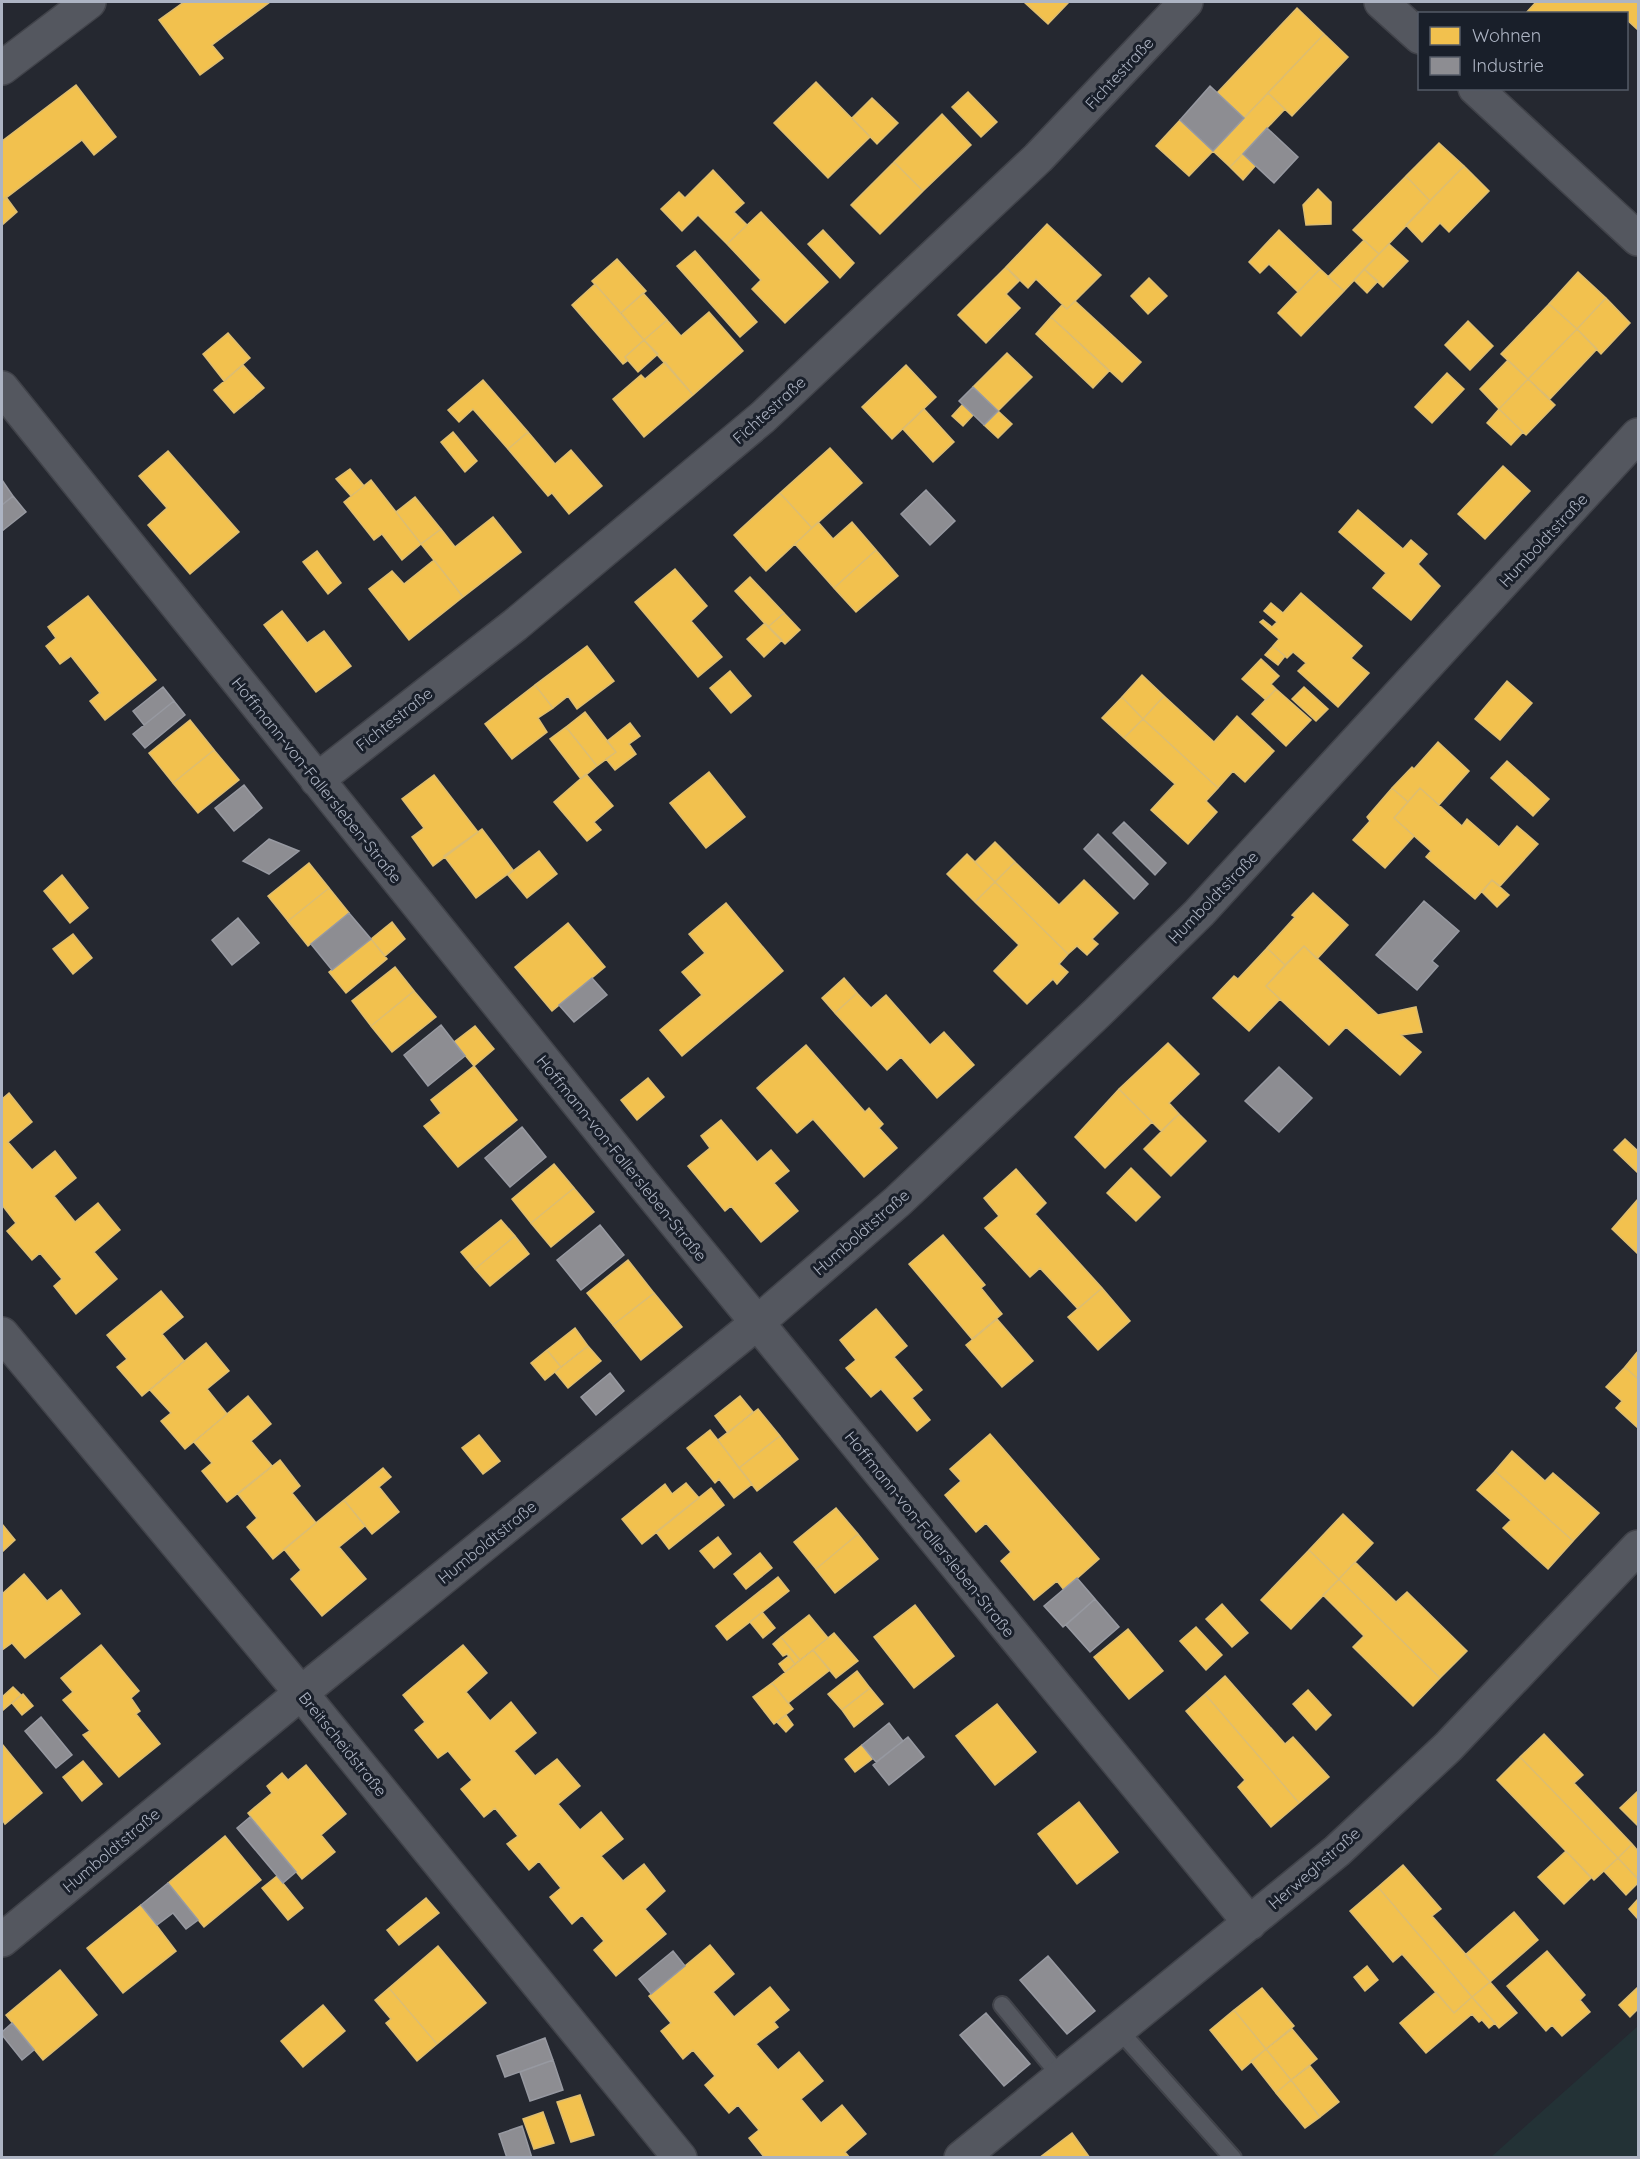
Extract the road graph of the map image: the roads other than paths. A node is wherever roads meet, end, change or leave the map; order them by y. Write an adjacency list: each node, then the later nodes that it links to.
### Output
1 (89, 2): 5 (street)
2 (1186, 2): 10 (street, Fichtestraße)
3 (1380, 2): 4 (street)
4 (1418, 36)
5 (2, 68)
6 (1477, 90): 7 (street)
7 (1638, 239)
8 (2, 388): 10 (street, Hoffmann-von-Fallersleben-Straße)
9 (1638, 435): 11 (street, Humboldtstraße)
10 (317, 780): 11 (street, Hoffmann-von-Fallersleben-Straße)
11 (757, 1323): 14 (street, Humboldtstraße); 15 (street, Hoffmann-von-Fallersleben-Straße)
12 (2, 1334): 14 (street, Breitscheidstraße)
13 (1638, 1547): 15 (street, Herweghstraße)
14 (301, 1693): 16 (street, Humboldtstraße); 20 (street, Breitscheidstraße)
15 (1250, 1923): 18 (street, Herweghstraße)
16 (2, 1940)
17 (1002, 2005): 19 (lane)
18 (1119, 2030): 19 (street, Herweghstraße); 22 (lane)
19 (1061, 2077): 21 (street, Herweghstraße)
20 (680, 2157)
21 (961, 2157)
22 (1233, 2157)

